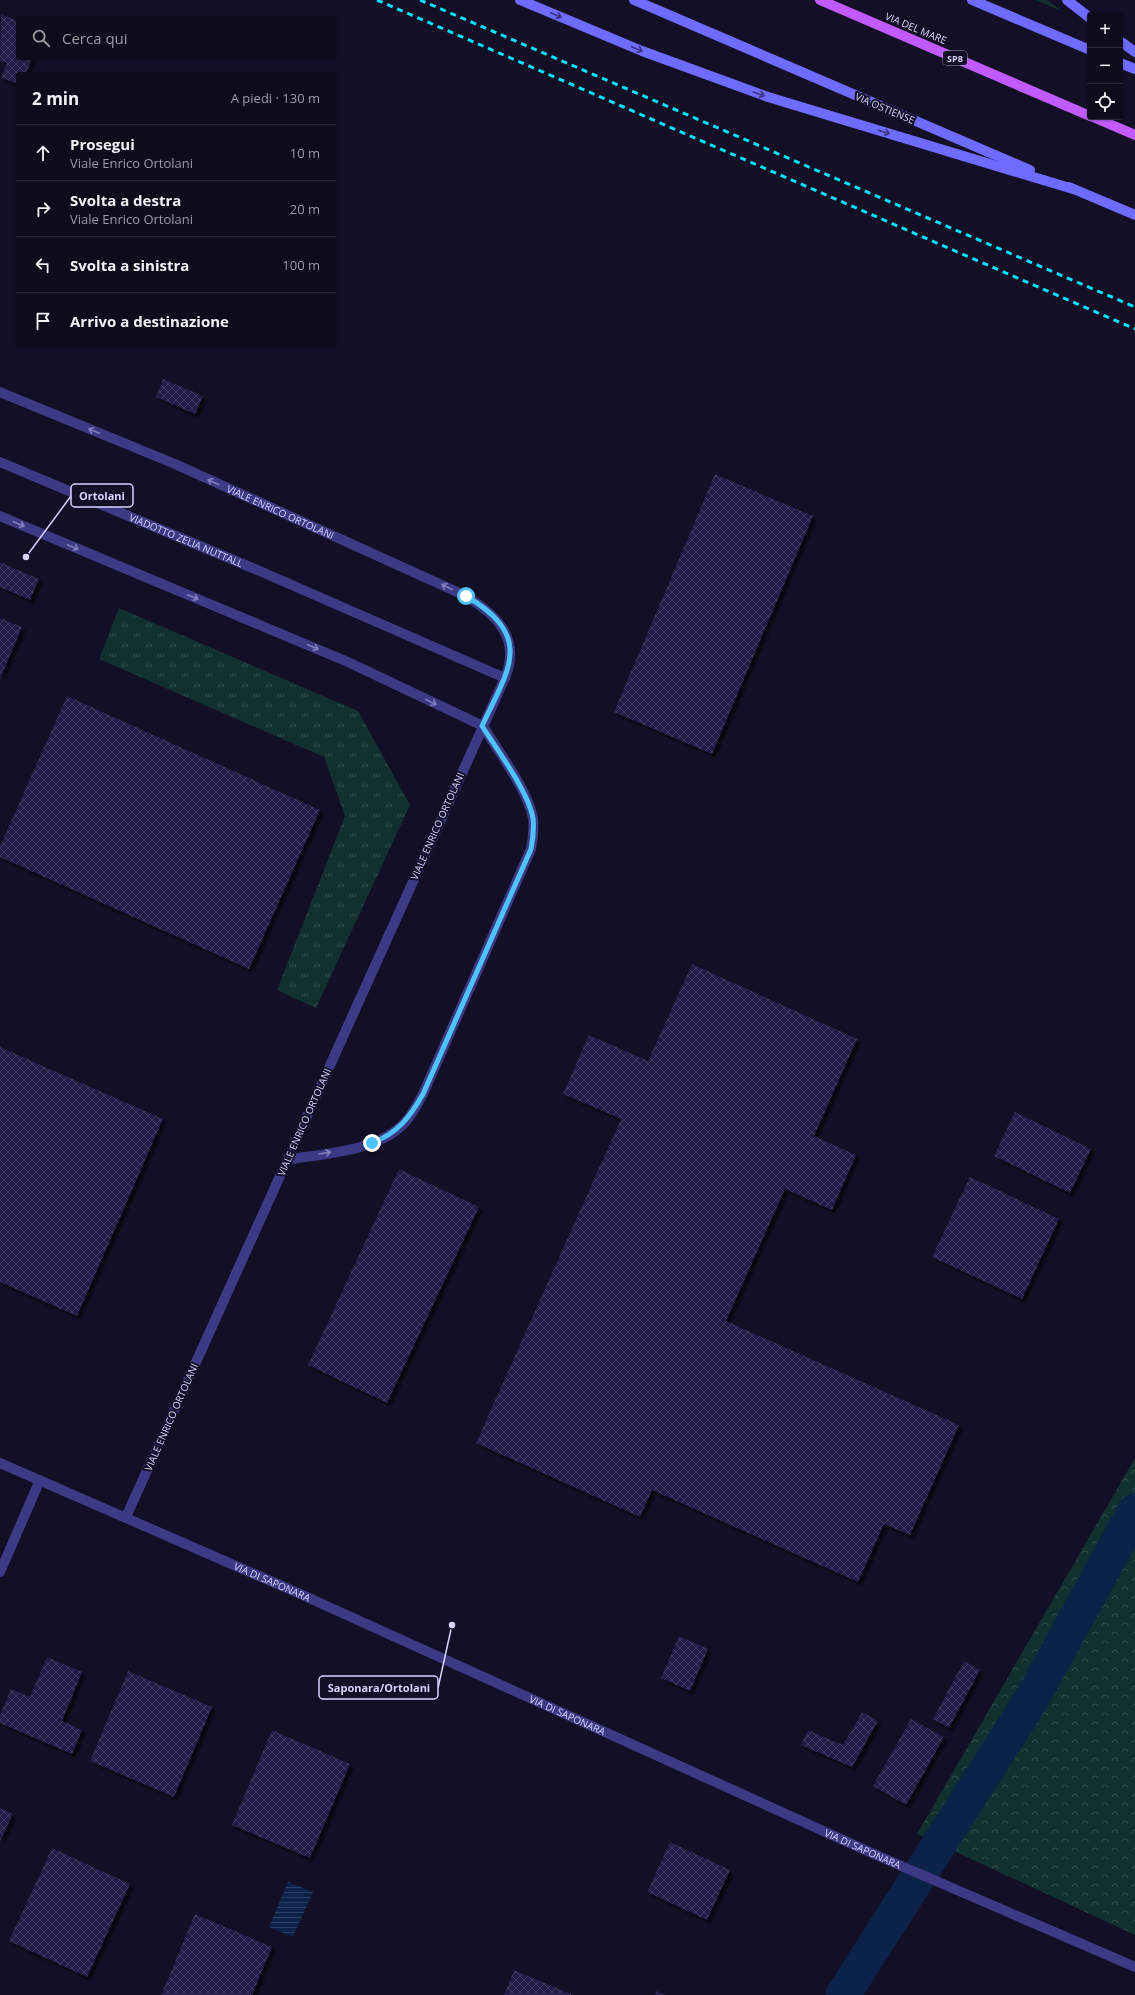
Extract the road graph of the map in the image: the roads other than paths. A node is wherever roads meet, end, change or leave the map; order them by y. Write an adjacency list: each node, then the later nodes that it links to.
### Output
1 (520, 0): 15 (main road, one-way to 15)
2 (634, 0): 15 (main road, VIA OSTIENSE)
3 (820, 0): 12 (main road, VIA DEL MARE / SP8)
4 (972, 0): 8 (main road)
5 (1067, 0): 6 (main road)
6 (1087, 16)
7 (1123, 43): 9 (main road)
8 (1087, 49)
9 (1135, 52)
10 (1123, 64): 11 (main road)
11 (1135, 69)
12 (1087, 115)
13 (1100, 120): 14 (main road)
14 (1135, 135)
15 (1074, 189): 16 (main road, VIA OSTIENSE)
16 (1135, 215)
17 (0, 392): 20 (street, VIALE ENRICO ORTOLANI, one-way to 17)
18 (0, 462): 20 (street, VIADOTTO ZELIA NUTTALL)
19 (0, 516): 21 (street, one-way to 21)
20 (505, 678): 21 (street, VIALE ENRICO ORTOLANI)
21 (482, 726): 22 (street, VIALE ENRICO ORTOLANI); 22 (street, one-way to 21)
22 (287, 1160): 25 (street, VIALE ENRICO ORTOLANI)
23 (0, 1463): 24 (street, VIA DI SAPONARA)
24 (40, 1480): 25 (street, VIA DI SAPONARA); 26 (street)
25 (126, 1517): 27 (street, VIA DI SAPONARA)
26 (0, 1572)
27 (1135, 1967)

